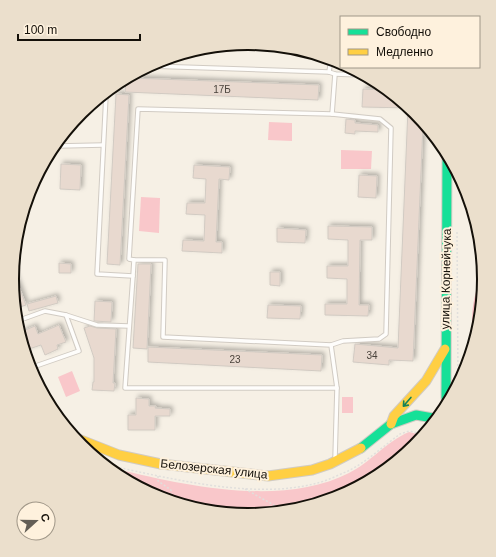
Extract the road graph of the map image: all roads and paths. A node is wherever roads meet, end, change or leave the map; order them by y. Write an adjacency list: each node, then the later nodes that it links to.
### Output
1 (330, 65): 3 (lane)
2 (162, 66): 3 (lane)
3 (329, 72): 4 (lane)
4 (335, 74): 5 (lane); 7 (lane)
5 (352, 75)
6 (106, 99): 9 (lane)
7 (332, 114): 12 (lane); 17 (lane)
8 (61, 146): 9 (lane)
9 (104, 146): 13 (lane)
10 (447, 166): 18 (street, улица Корнейчука)
11 (456, 230): 20 (path)
12 (134, 260): 13 (lane); 17 (lane)
13 (133, 276): 16 (lane)
14 (66, 315): 15 (lane); 16 (lane); 19 (lane)
15 (22, 319)
16 (129, 326): 22 (lane)
17 (331, 344): 22 (lane)
18 (446, 348): 21 (street, Белозерская улица); 23 (street, улица Корнейчука)
19 (36, 366)
20 (458, 370)
21 (426, 381): 24 (street); 28 (street, Белозерская улица, one-way to 28)
22 (337, 388): 30 (lane)
23 (446, 393)
24 (446, 394)
25 (407, 418): 26 (street, Белозерская улица); 27 (street); 28 (street, Белозерская улица)
26 (430, 418)
27 (426, 423)
28 (390, 424): 30 (street, Белозерская улица)
29 (89, 443): 30 (street, Белозерская улица)
30 (335, 462)
31 (158, 476): 33 (path)
32 (244, 488): 34 (path)
33 (171, 494)
34 (276, 506)

